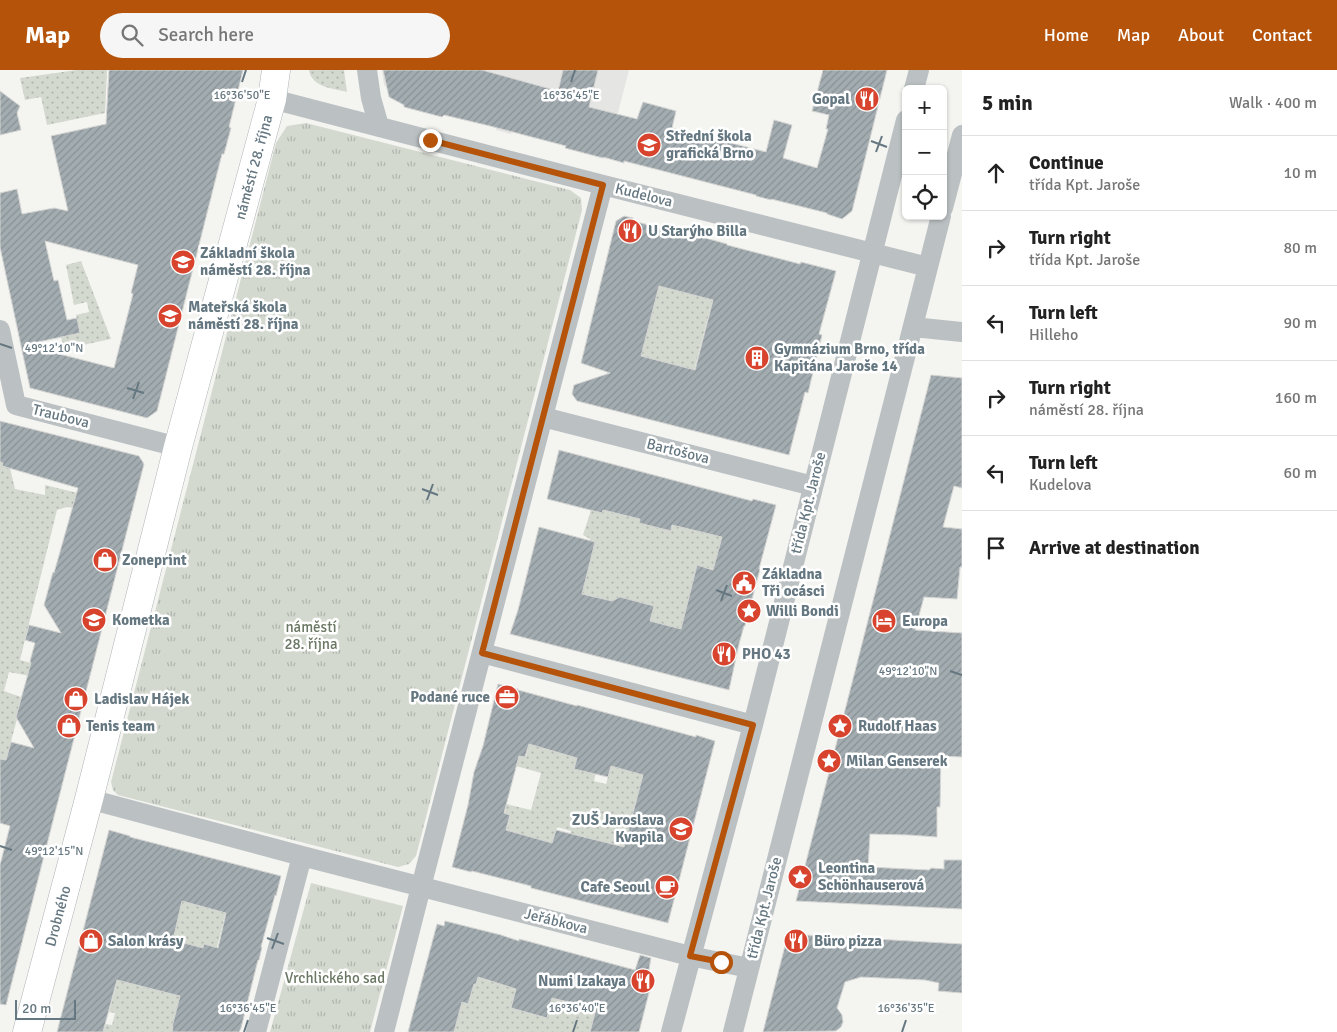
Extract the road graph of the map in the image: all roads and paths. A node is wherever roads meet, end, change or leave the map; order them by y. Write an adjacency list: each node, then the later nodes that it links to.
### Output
1 (276, 70): 5 (street, náměstí 28. října)
2 (367, 70): 6 (street)
3 (919, 70): 4 (street)
4 (915, 85)
5 (272, 99): 6 (street, Kudelova); 18 (street, náměstí 28. října)
6 (379, 126): 9 (street, Kudelova)
7 (903, 130): 12 (street, třída Kpt. Jaroše)
8 (962, 135): 10 (street)
9 (603, 185): 12 (street, Kudelova); 17 (street)
10 (947, 193)
11 (940, 220): 13 (street, třída Kpt. Jaroše)
12 (872, 253): 13 (street); 19 (street, třída Kpt. Jaroše)
13 (928, 267): 14 (street, třída Kpt. Jaroše)
14 (913, 326): 16 (street); 26 (street, třída Kpt. Jaroše)
15 (0, 330): 18 (street, Traubova)
16 (962, 332)
17 (543, 417): 19 (street, Bartošova); 20 (street)
18 (178, 446): 22 (street, náměstí 28. října)
19 (813, 486): 21 (street, třída Kpt. Jaroše)
20 (482, 653): 21 (street); 24 (street)
21 (753, 725): 25 (street, třída Kpt. Jaroše)
22 (89, 799): 23 (street); 27 (street, Drobného)
23 (302, 856): 24 (street); 28 (street)
24 (421, 887): 25 (street, Jeřábkova); 29 (street)
25 (690, 956): 26 (street, třída Kpt. Jaroše); 30 (street, třída Kpt. Jaroše)
26 (749, 968): 31 (street, třída Kpt. Jaroše)
27 (27, 1032)
28 (256, 1032)
29 (384, 1032)
30 (671, 1032)
31 (732, 1032)

